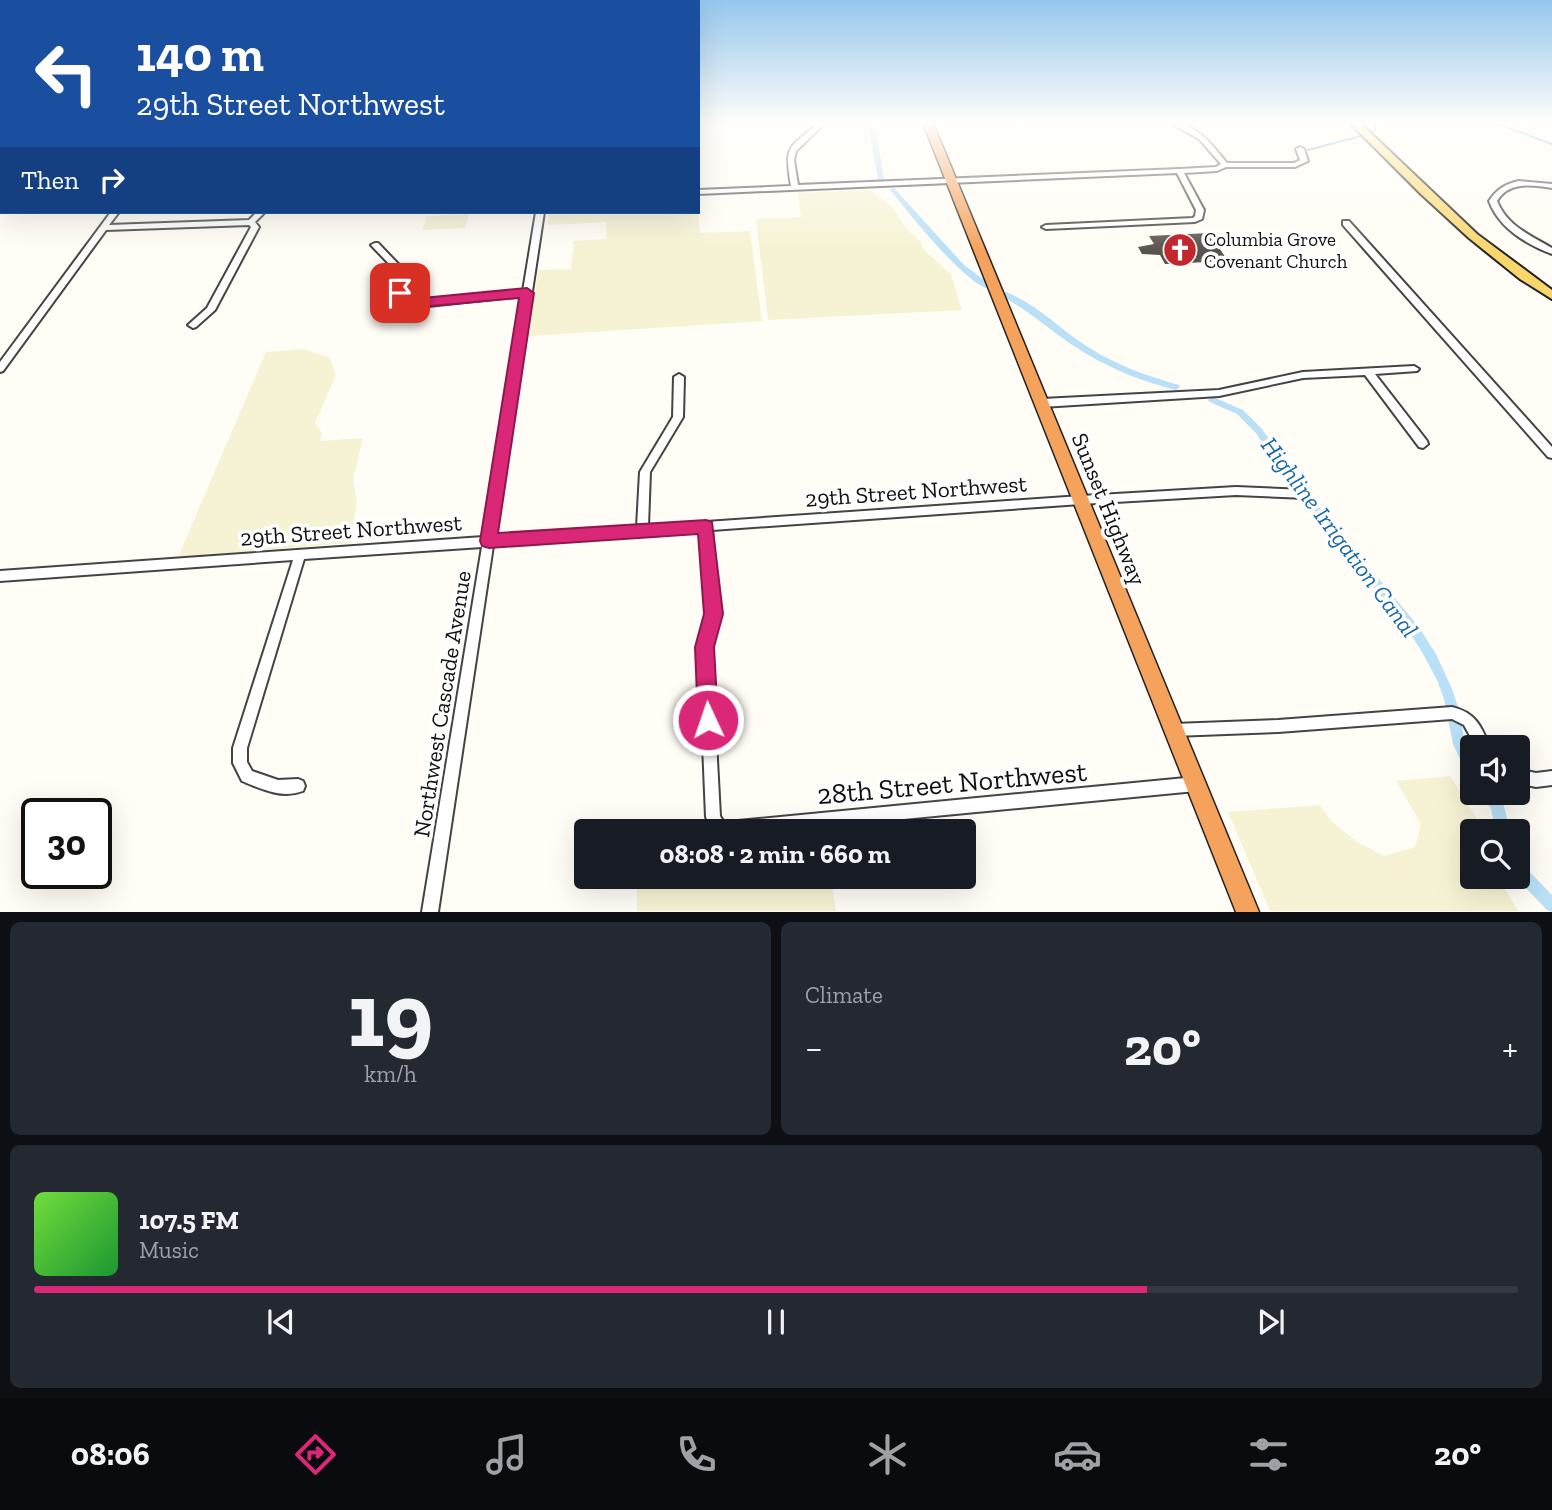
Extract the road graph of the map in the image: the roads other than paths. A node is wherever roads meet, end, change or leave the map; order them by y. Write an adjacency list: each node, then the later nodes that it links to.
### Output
1 (791, 166): 8 (street)
2 (945, 166): 6 (highway, Sunset Highway)
3 (1224, 166): 5 (street)
4 (1398, 166): 20 (main road)
5 (1179, 171): 6 (street); 15 (street)
6 (952, 182): 8 (street); 26 (highway, Sunset Highway)
7 (1552, 186): 18 (street)
8 (795, 188): 9 (street)
9 (700, 192)
10 (114, 214): 16 (street)
11 (259, 214): 13 (street)
12 (540, 214): 19 (street, Northwest Cascade Avenue)
13 (251, 222): 16 (street); 21 (street)
14 (1346, 223): 28 (street)
15 (1046, 227)
16 (103, 228): 22 (street)
17 (375, 245): 19 (street)
18 (1552, 251)
19 (527, 293): 33 (street, Northwest Cascade Avenue)
20 (1552, 295)
21 (193, 325)
22 (0, 369)
23 (1414, 369): 24 (street)
24 (1368, 372): 26 (street); 27 (street)
25 (679, 377): 32 (street)
26 (1042, 403): 30 (highway, Sunset Highway)
27 (1423, 443)
28 (1552, 454)
29 (1306, 494): 30 (street, 29th Street Northwest)
30 (1081, 500): 31 (street, 29th Street Northwest); 36 (highway, Sunset Highway)
31 (706, 526): 32 (street, 29th Street Northwest); 40 (street, 28th Street Northwest)
32 (642, 531): 33 (street, 29th Street Northwest)
33 (489, 541): 34 (street, 29th Street Northwest); 42 (street, Northwest Cascade Avenue)
34 (300, 555): 35 (street, 29th Street Northwest); 41 (street)
35 (0, 576)
36 (1174, 730): 37 (street); 40 (highway, Sunset Highway)
37 (1476, 735)
38 (1552, 778): 39 (street)
39 (1530, 779)
40 (1196, 784): 43 (highway, Sunset Highway)
41 (298, 786)
42 (430, 912)
43 (1248, 912)

